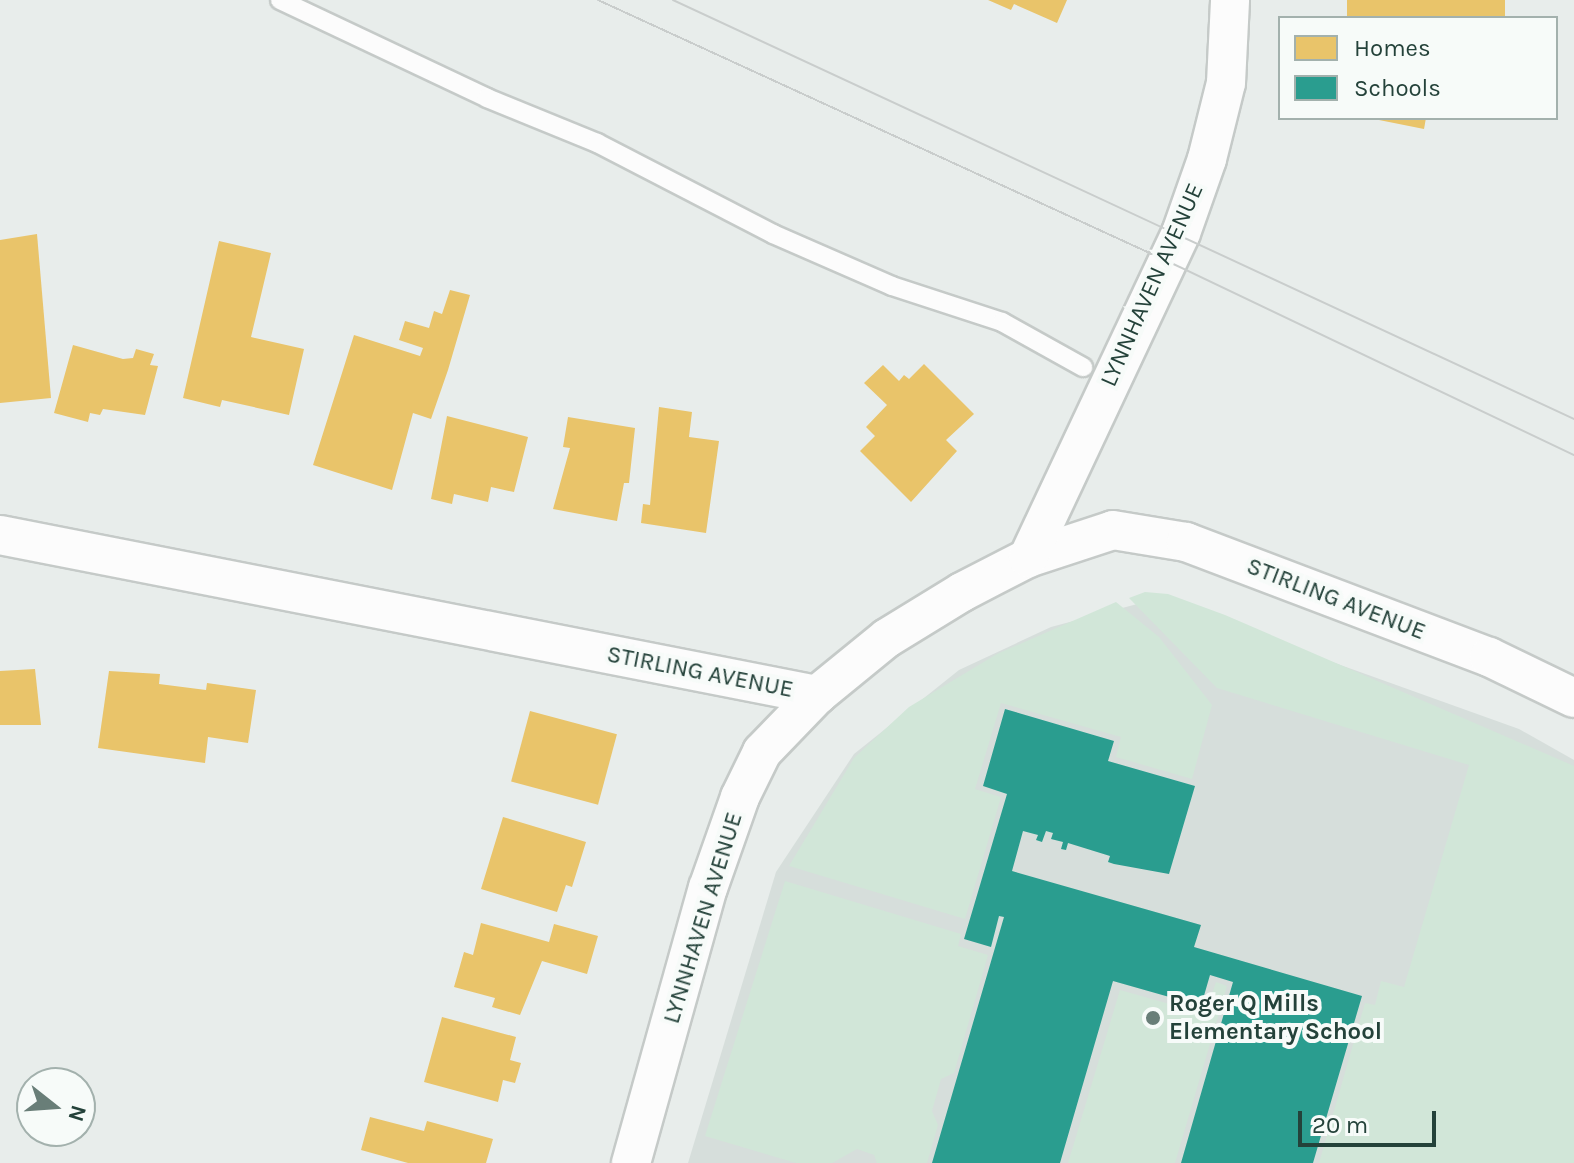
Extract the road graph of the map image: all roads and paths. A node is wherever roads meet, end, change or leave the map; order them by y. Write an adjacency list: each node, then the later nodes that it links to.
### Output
1 (280, 0): 3 (lane)
2 (1230, 0): 5 (street, LYNNHAVEN AVENUE)
3 (1083, 367)
4 (0, 535): 6 (street, STIRLING AVENUE)
5 (1028, 558): 6 (street, STIRLING AVENUE); 7 (street, STIRLING AVENUE)
6 (817, 695): 8 (street, LYNNHAVEN AVENUE)
7 (1574, 698)
8 (631, 1163)

